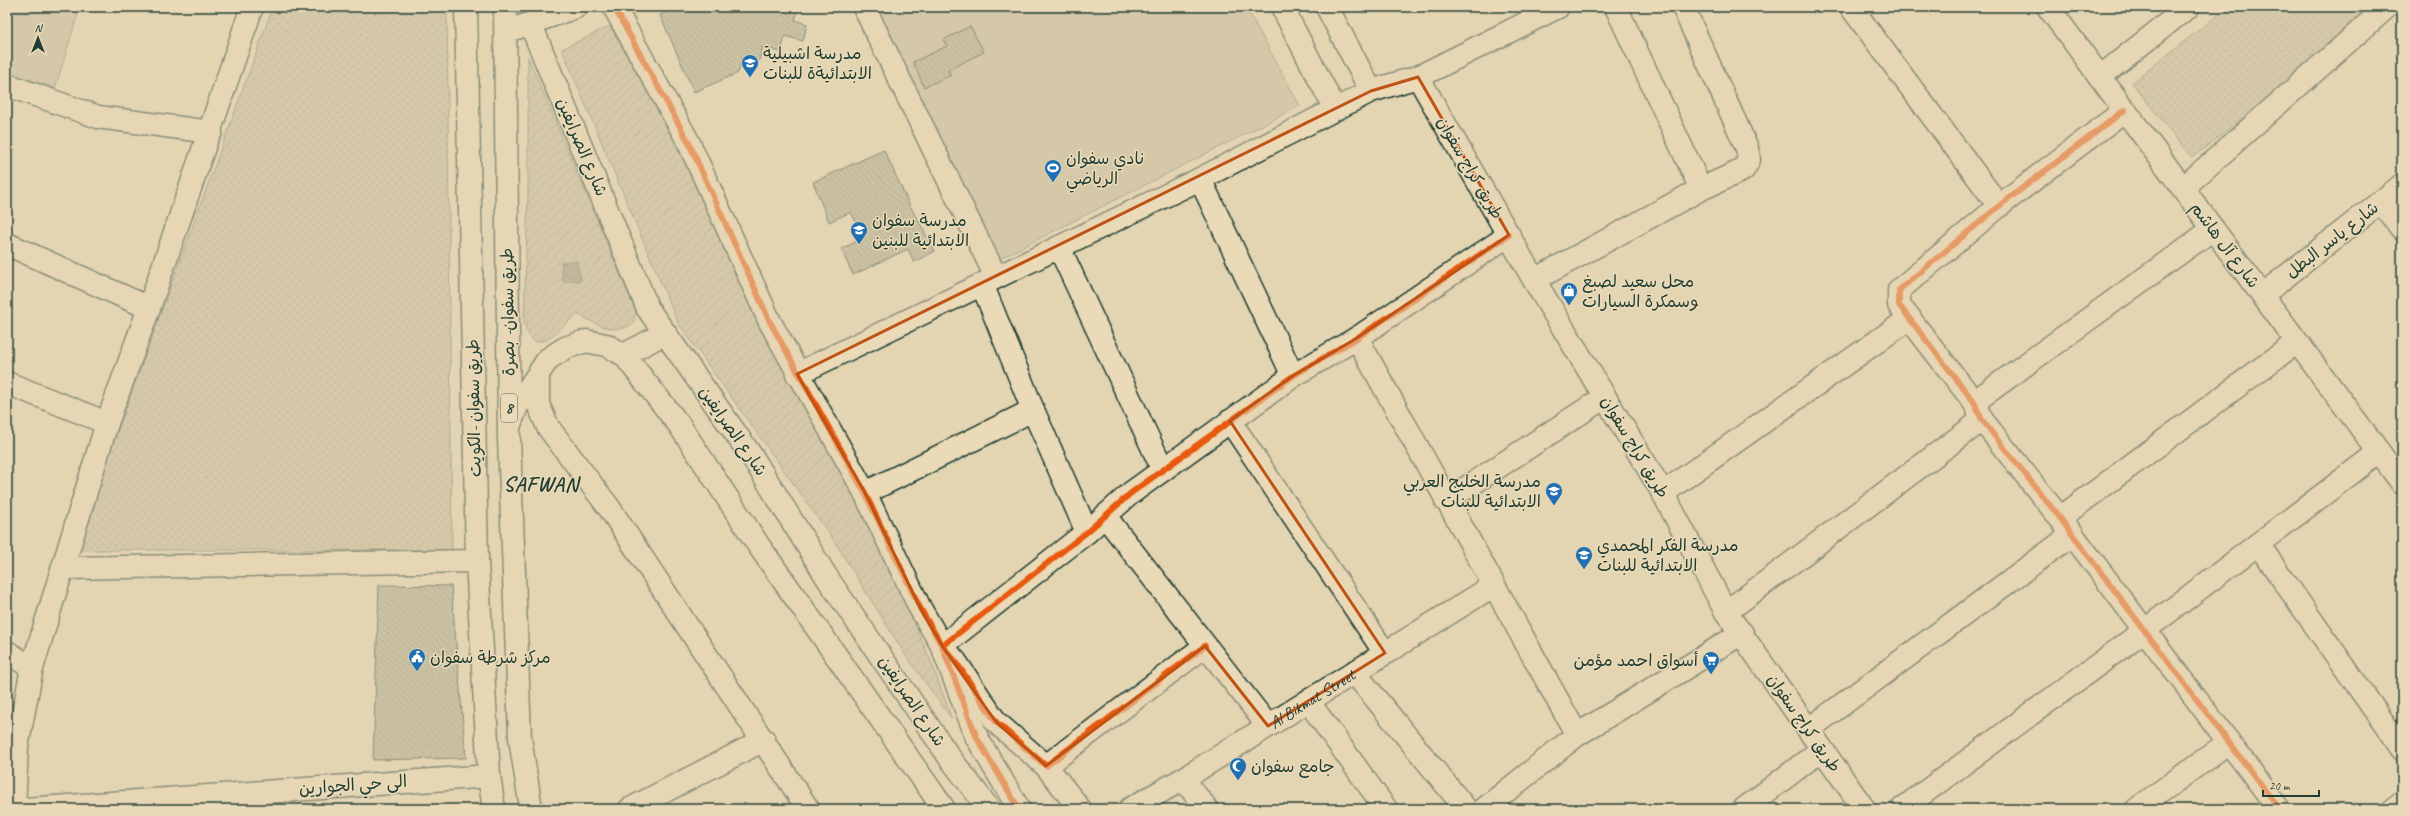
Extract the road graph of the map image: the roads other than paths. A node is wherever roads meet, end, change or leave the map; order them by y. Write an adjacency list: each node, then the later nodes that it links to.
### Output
1 (252, 7): 24 (main road)
2 (466, 7): 55 (main road, طريق سفوان -الكويت)
3 (505, 7): 17 (main road, طريق سفوان- بصرة / 8)
4 (576, 7): 16 (main road)
5 (614, 7): 45 (main road)
6 (864, 7): 37 (main road)
7 (1282, 7): 22 (main road)
8 (1327, 7): 21 (main road)
9 (1558, 7): 18 (main road)
10 (1616, 7): 28 (main road)
11 (1683, 7): 28 (main road)
12 (1852, 7): 30 (main road)
13 (2048, 7): 19 (main road, شارع آل هاشم)
14 (2188, 7): 19 (main road)
15 (2387, 7): 27 (main road)
16 (531, 25): 17 (main road); 41 (main road, شارع الصرايفين)
17 (505, 32): 54 (main road, طريق سفوان- بصرة / 8)
18 (1418, 77): 21 (main road); 33 (main road, طريق كراج سفوان)
19 (2100, 77): 23 (main road, شارع آل هاشم)
20 (7, 85): 24 (main road)
21 (1371, 91): 22 (main road)
22 (1335, 109): 25 (main road)
23 (2125, 110): 27 (main road, شارع آل هاشم); 30 (main road)
24 (211, 132): 39 (main road)
25 (1200, 179): 35 (main road); 46 (main road)
26 (2402, 185): 29 (main road, شارع ياسر البطل)
27 (2182, 188): 31 (main road, شارع آل هاشم)
28 (1701, 189): 36 (main road)
29 (2381, 202): 32 (main road); 38 (main road, شارع ياسر البطل)
30 (1999, 206): 40 (main road)
31 (2213, 229): 38 (main road, شارع آل هاشم); 51 (main road)
32 (2402, 229)
33 (1509, 235): 36 (main road, طريق كراج سفوان); 42 (main road)
34 (7, 244): 39 (main road)
35 (1059, 247): 37 (main road); 58 (main road)
36 (1534, 280): 49 (main road, طريق كراج سفوان)
37 (990, 281): 45 (main road); 50 (main road)
38 (2262, 295): 43 (main road, شارع آل هاشم)
39 (149, 308): 53 (main road)
40 (1910, 318): 51 (main road); 62 (main road)
41 (665, 333): 44 (main road); 90 (main road, شارع الصرايفين)
42 (1357, 338): 46 (main road); 63 (main road)
43 (2297, 342): 56 (main road, شارع آل هاشم); 65 (main road)
44 (631, 363): 47 (main road); 101 (main road, شارع الصرايفين)
45 (798, 374): 61 (main road)
46 (1293, 376): 52 (main road)
47 (538, 378): 54 (main road); 86 (main road)
48 (7, 383): 53 (main road)
49 (1605, 397): 62 (main road, طريق كراج سفوان); 63 (main road)
50 (1033, 410): 61 (main road); 66 (main road)
51 (1978, 411): 65 (main road); 71 (main road)
52 (1230, 421): 58 (main road); 77 (main road)
53 (107, 423): 69 (main road)
54 (509, 432): 55 (main road); 57 (main road, طريق سفوان- بصرة / 8)
55 (474, 438): 59 (main road, طريق سفوان -الكويت)
56 (2379, 452): 60 (main road, شارع آل هاشم); 67 (main road)
57 (510, 470): 59 (main road); 99 (main road, طريق سفوان- بصرة / 8)
58 (1164, 470): 64 (main road)
59 (475, 471): 68 (main road, طريق سفوان -الكويت)
60 (2402, 483)
61 (865, 493): 74 (main road)
62 (1663, 493): 71 (main road, طريق كراج سفوان)
63 (1446, 501): 70 (main road)
64 (1105, 516): 66 (main road); 75 (main road)
65 (2066, 526): 72 (main road); 83 (main road)
66 (1087, 532): 74 (main road)
67 (2258, 544): 72 (main road); 89 (main road)
68 (477, 561): 69 (main road); 92 (main road, طريق سفوان -الكويت)
69 (63, 568): 78 (main road)
70 (1494, 586): 77 (main road, Al Bikmat Street); 84 (main road)
71 (1726, 612): 73 (main road, طريق كراج سفوان)
72 (2145, 630): 87 (main road); 112 (main road)
73 (1742, 633): 83 (main road, طريق كراج سفوان); 84 (main road)
74 (942, 646): 81 (main road); 85 (main road)
75 (1205, 646): 82 (main road); 91 (main road)
76 (7, 652): 78 (main road)
77 (1385, 653): 79 (main road, Al Bikmat Street)
78 (32, 668): 96 (main road)
79 (1354, 672): 80 (main road, Al Bikmat Street); 108 (main road)
80 (1308, 701): 82 (main road, Al Bikmat Street); 107 (main road)
81 (996, 722): 85 (main road); 91 (main road)
82 (1268, 726): 93 (main road, Al Bikmat Street)
83 (1809, 728): 88 (main road, طريق كراج سفوان)
84 (1577, 735): 109 (main road)
85 (977, 738): 90 (main road); 103 (main road)
86 (764, 740): 95 (main road); 100 (main road)
87 (2228, 742): 113 (main road); 114 (main road)
88 (1821, 750): 110 (main road); 111 (main road, طريق كراج سفوان)
89 (2402, 750)
90 (950, 758): 102 (main road, شارع الصرايفين)
91 (1046, 766): 104 (main road)
92 (489, 776): 97 (main road, الى حي الجوارين); 98 (main road, طريق سفوان -الكويت)
93 (1183, 779): 105 (main road, Al Bikmat Street); 106 (main road)
94 (2402, 802): 115 (main road)
95 (633, 808)
96 (14, 809)
97 (26, 809)
98 (494, 809)
99 (531, 809)
100 (808, 809)
101 (944, 809)
102 (989, 809)
103 (1019, 809)
104 (1080, 809)
105 (1130, 809)
106 (1207, 809)
107 (1386, 809)
108 (1466, 809)
109 (1484, 809)
110 (1744, 809)
111 (1864, 809)
112 (1902, 809)
113 (2137, 809)
114 (2279, 809)
115 (2393, 809)

